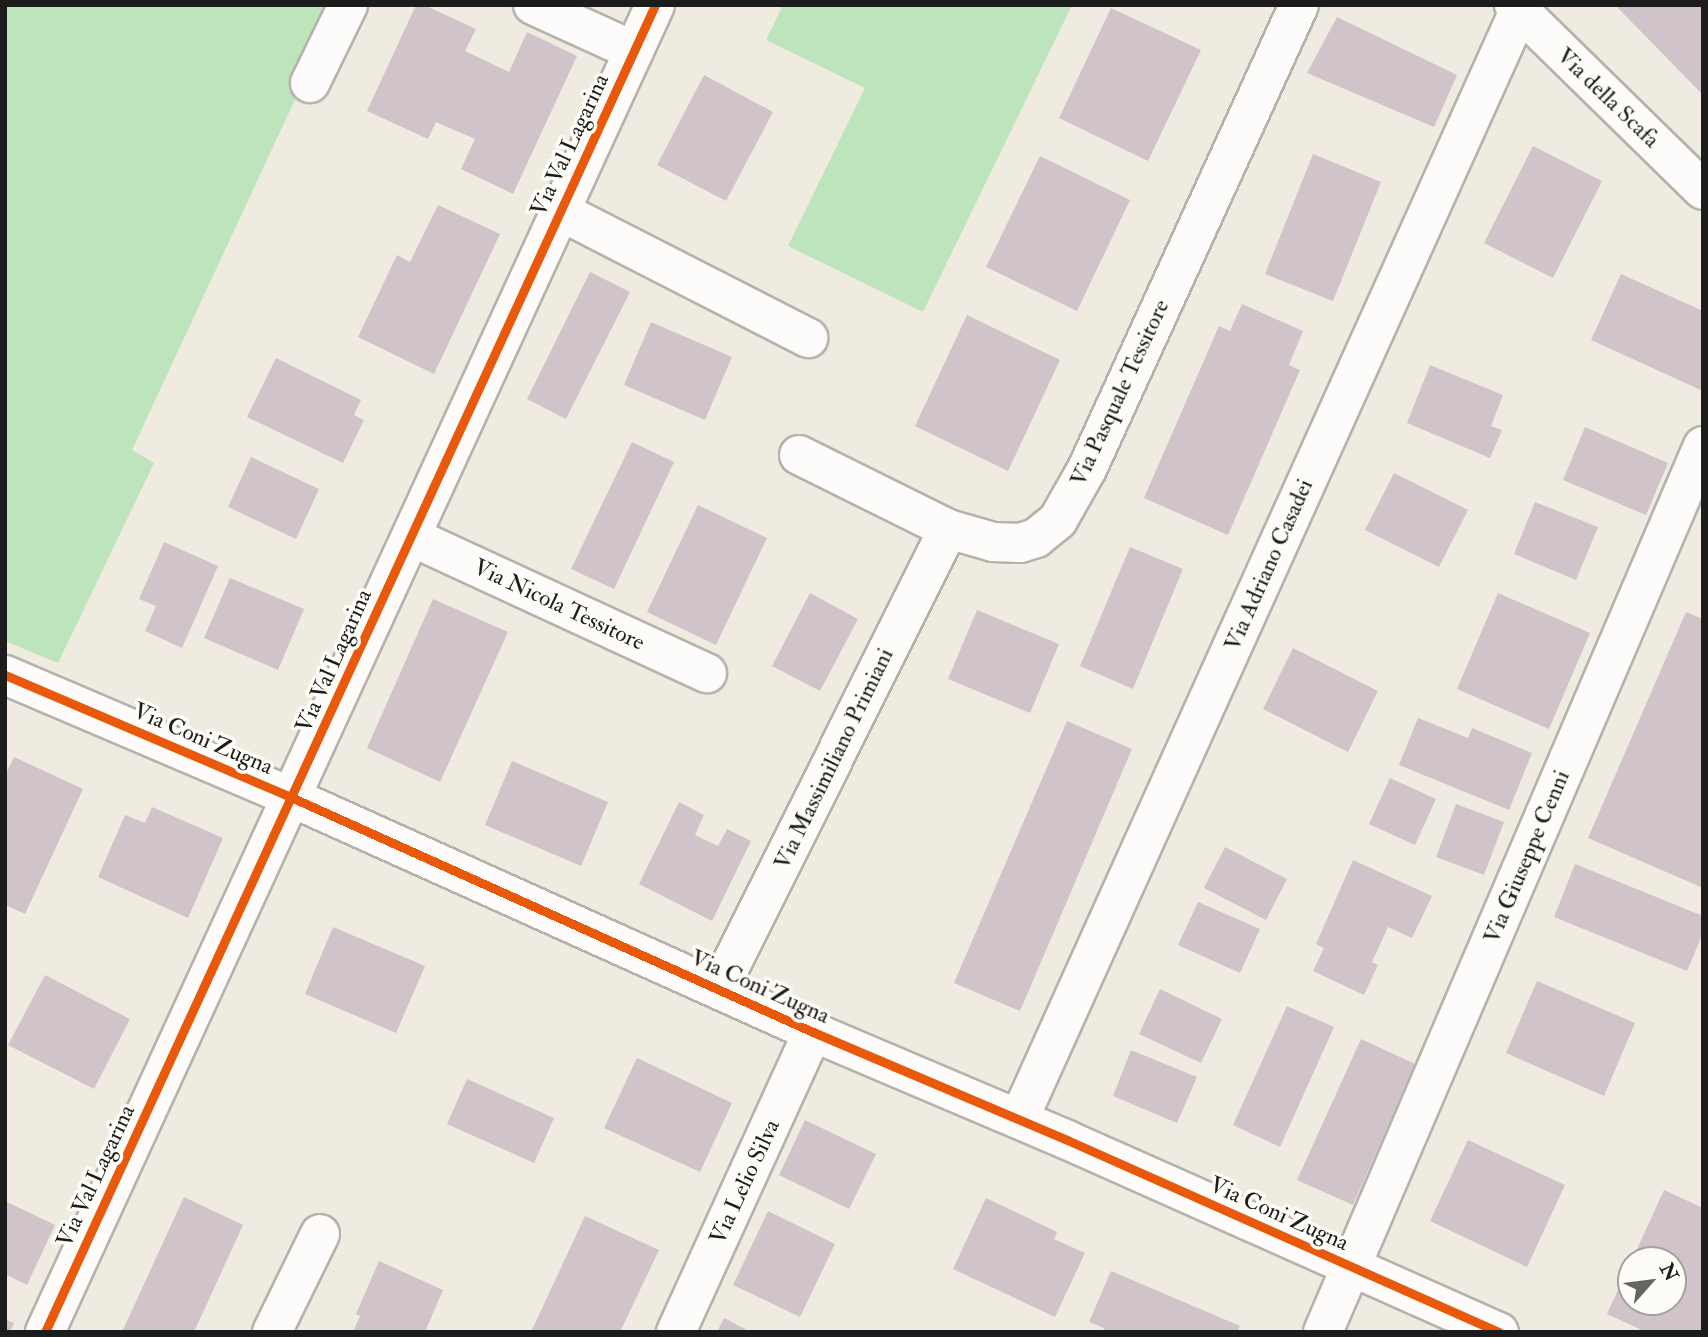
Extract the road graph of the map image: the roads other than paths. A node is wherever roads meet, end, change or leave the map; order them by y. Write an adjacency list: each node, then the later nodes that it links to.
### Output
1 (348, 5): 7 (street)
2 (533, 5): 6 (street)
3 (656, 5): 6 (street, Via Val Lagarina)
4 (1299, 5): 13 (street, Via Pasquale Tessitore)
5 (1517, 8): 8 (street, Via della Scafa); 20 (street, Via Adriano Casadei)
6 (634, 51): 9 (street, Via Val Lagarina)
7 (310, 83)
8 (1703, 190)
9 (560, 211): 10 (street); 14 (street, Via Val Lagarina)
10 (808, 338)
11 (1703, 446): 22 (street, Via Giuseppe Cenni)
12 (799, 455): 13 (street, Via Pasquale Tessitore)
13 (948, 529): 18 (street, Via Massimiliano Primiani)
14 (412, 537): 15 (street, Via Nicola Tessitore); 17 (street, Via Val Lagarina)
15 (707, 673)
16 (6, 676): 17 (street, Via Coni Zugna)
17 (293, 798): 18 (street, Via Coni Zugna); 23 (street, Via Val Lagarina)
18 (719, 989): 19 (street, Via Coni Zugna)
19 (813, 1032): 20 (street, Via Coni Zugna); 25 (street, Via Lelio Silva)
20 (1019, 1119): 22 (street, Via Coni Zugna)
21 (320, 1234): 24 (street)
22 (1352, 1268): 26 (street, Via Giuseppe Cenni); 27 (street, Via Coni Zugna)
23 (45, 1332)
24 (272, 1332)
25 (676, 1332)
26 (1323, 1332)
27 (1499, 1332)

